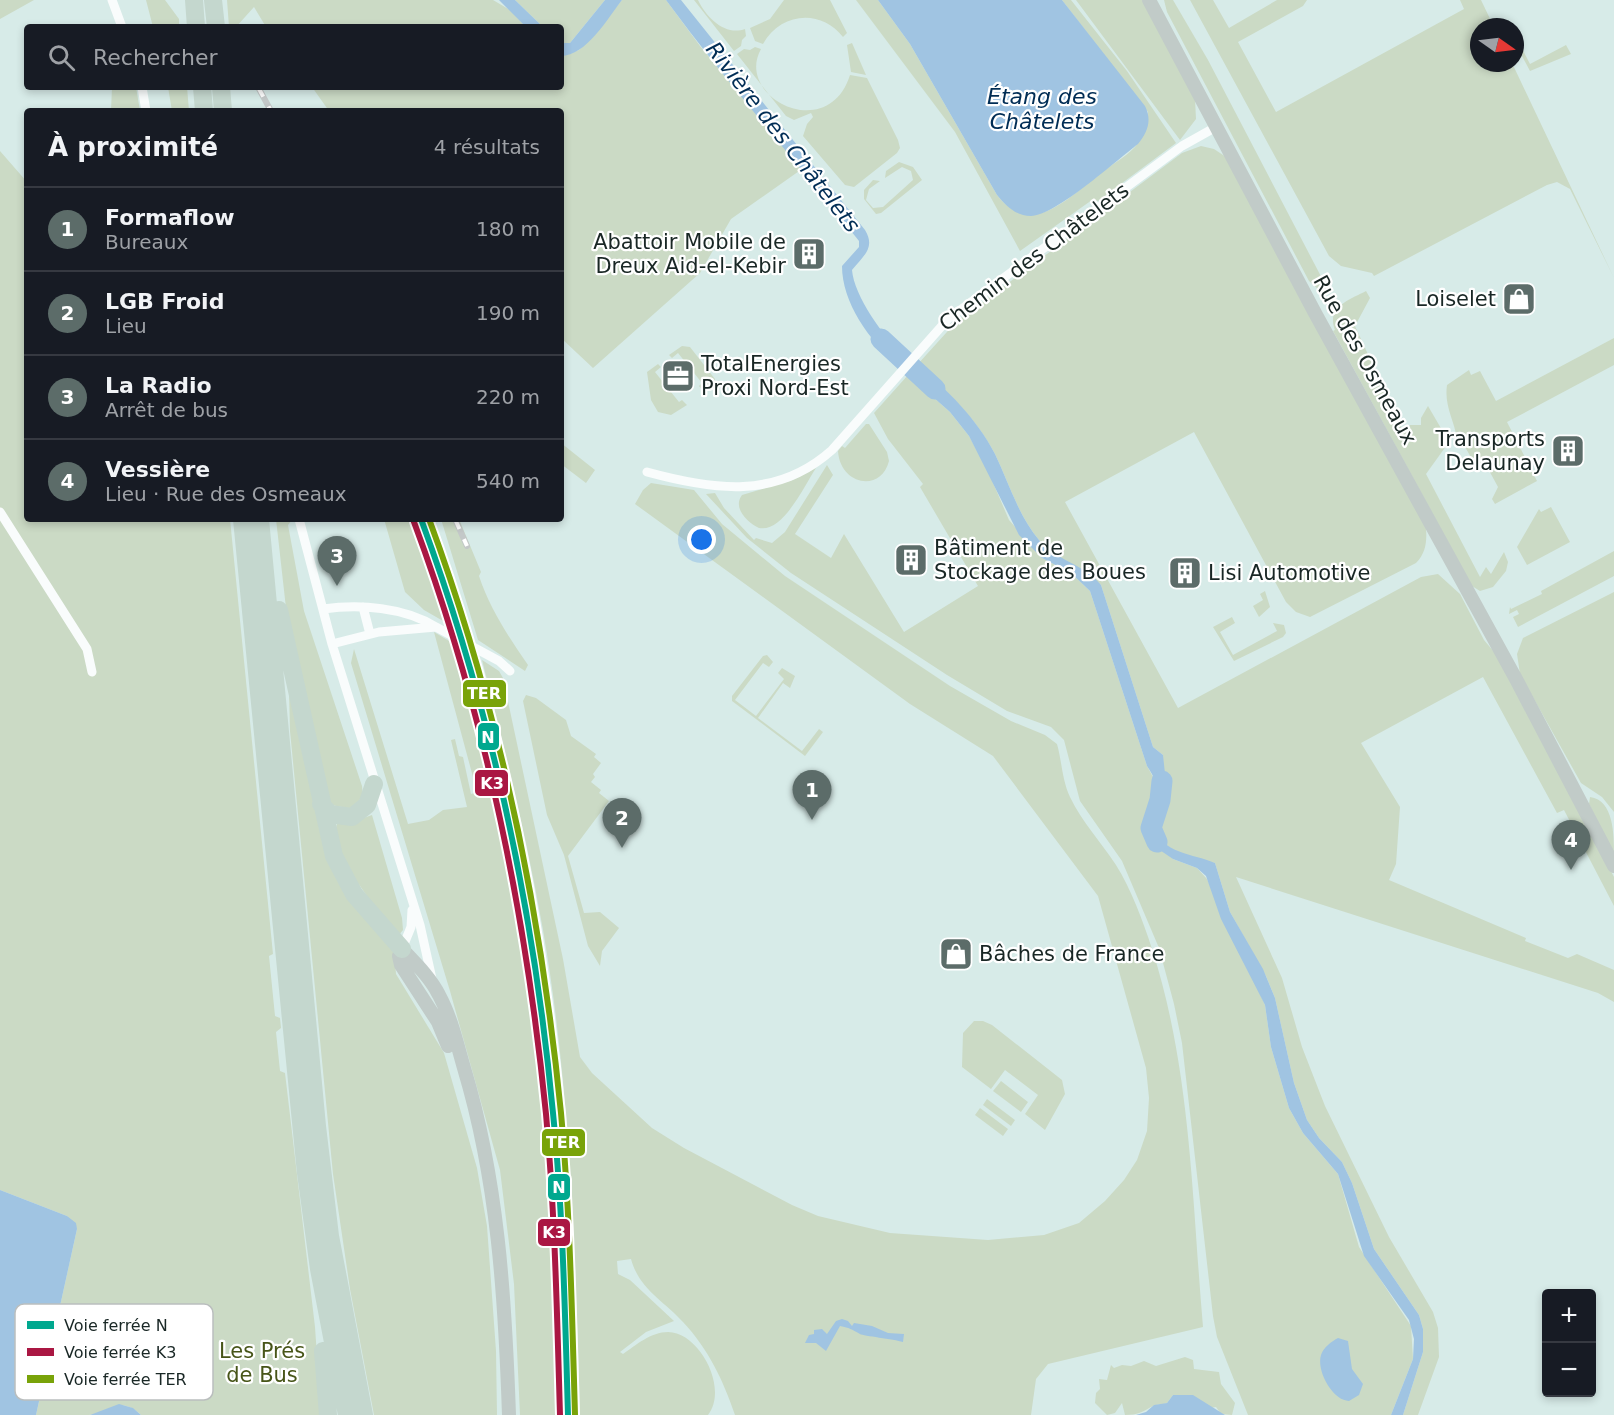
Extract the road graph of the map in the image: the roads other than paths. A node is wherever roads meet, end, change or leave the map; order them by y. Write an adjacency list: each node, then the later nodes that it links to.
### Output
1 (112, 0): 5 (street)
2 (194, 0): 6 (highway)
3 (213, 0): 7 (highway)
4 (1149, 0): 12 (main road, Rue des Osmeaux)
5 (121, 24)
6 (196, 24)
7 (216, 24)
8 (142, 90): 10 (street)
9 (221, 90): 11 (highway)
10 (146, 108)
11 (223, 108)
12 (1216, 127): 13 (street, Chemin des Châtelets); 28 (main road, Rue des Osmeaux)
13 (647, 472)
14 (0, 512): 25 (street)
15 (242, 522): 33 (highway)
16 (260, 522): 36 (highway)
17 (269, 522): 27 (highway)
18 (300, 522): 20 (street)
19 (363, 607): 20 (street); 21 (street); 22 (street)
20 (323, 609): 23 (street)
21 (436, 627): 22 (street); 24 (street)
22 (370, 634): 23 (street)
23 (332, 644): 26 (street)
24 (510, 671)
25 (92, 672)
26 (374, 784): 27 (highway); 29 (street)
27 (321, 804): 30 (highway)
28 (1614, 866)
29 (412, 905): 30 (street); 31 (street)
30 (402, 949): 31 (main road); 32 (main road)
31 (433, 984): 32 (main road)
32 (491, 1183): 37 (main road)
33 (331, 1336): 34 (highway); 35 (highway)
34 (328, 1415)
35 (347, 1415)
36 (363, 1415)
37 (509, 1415)

